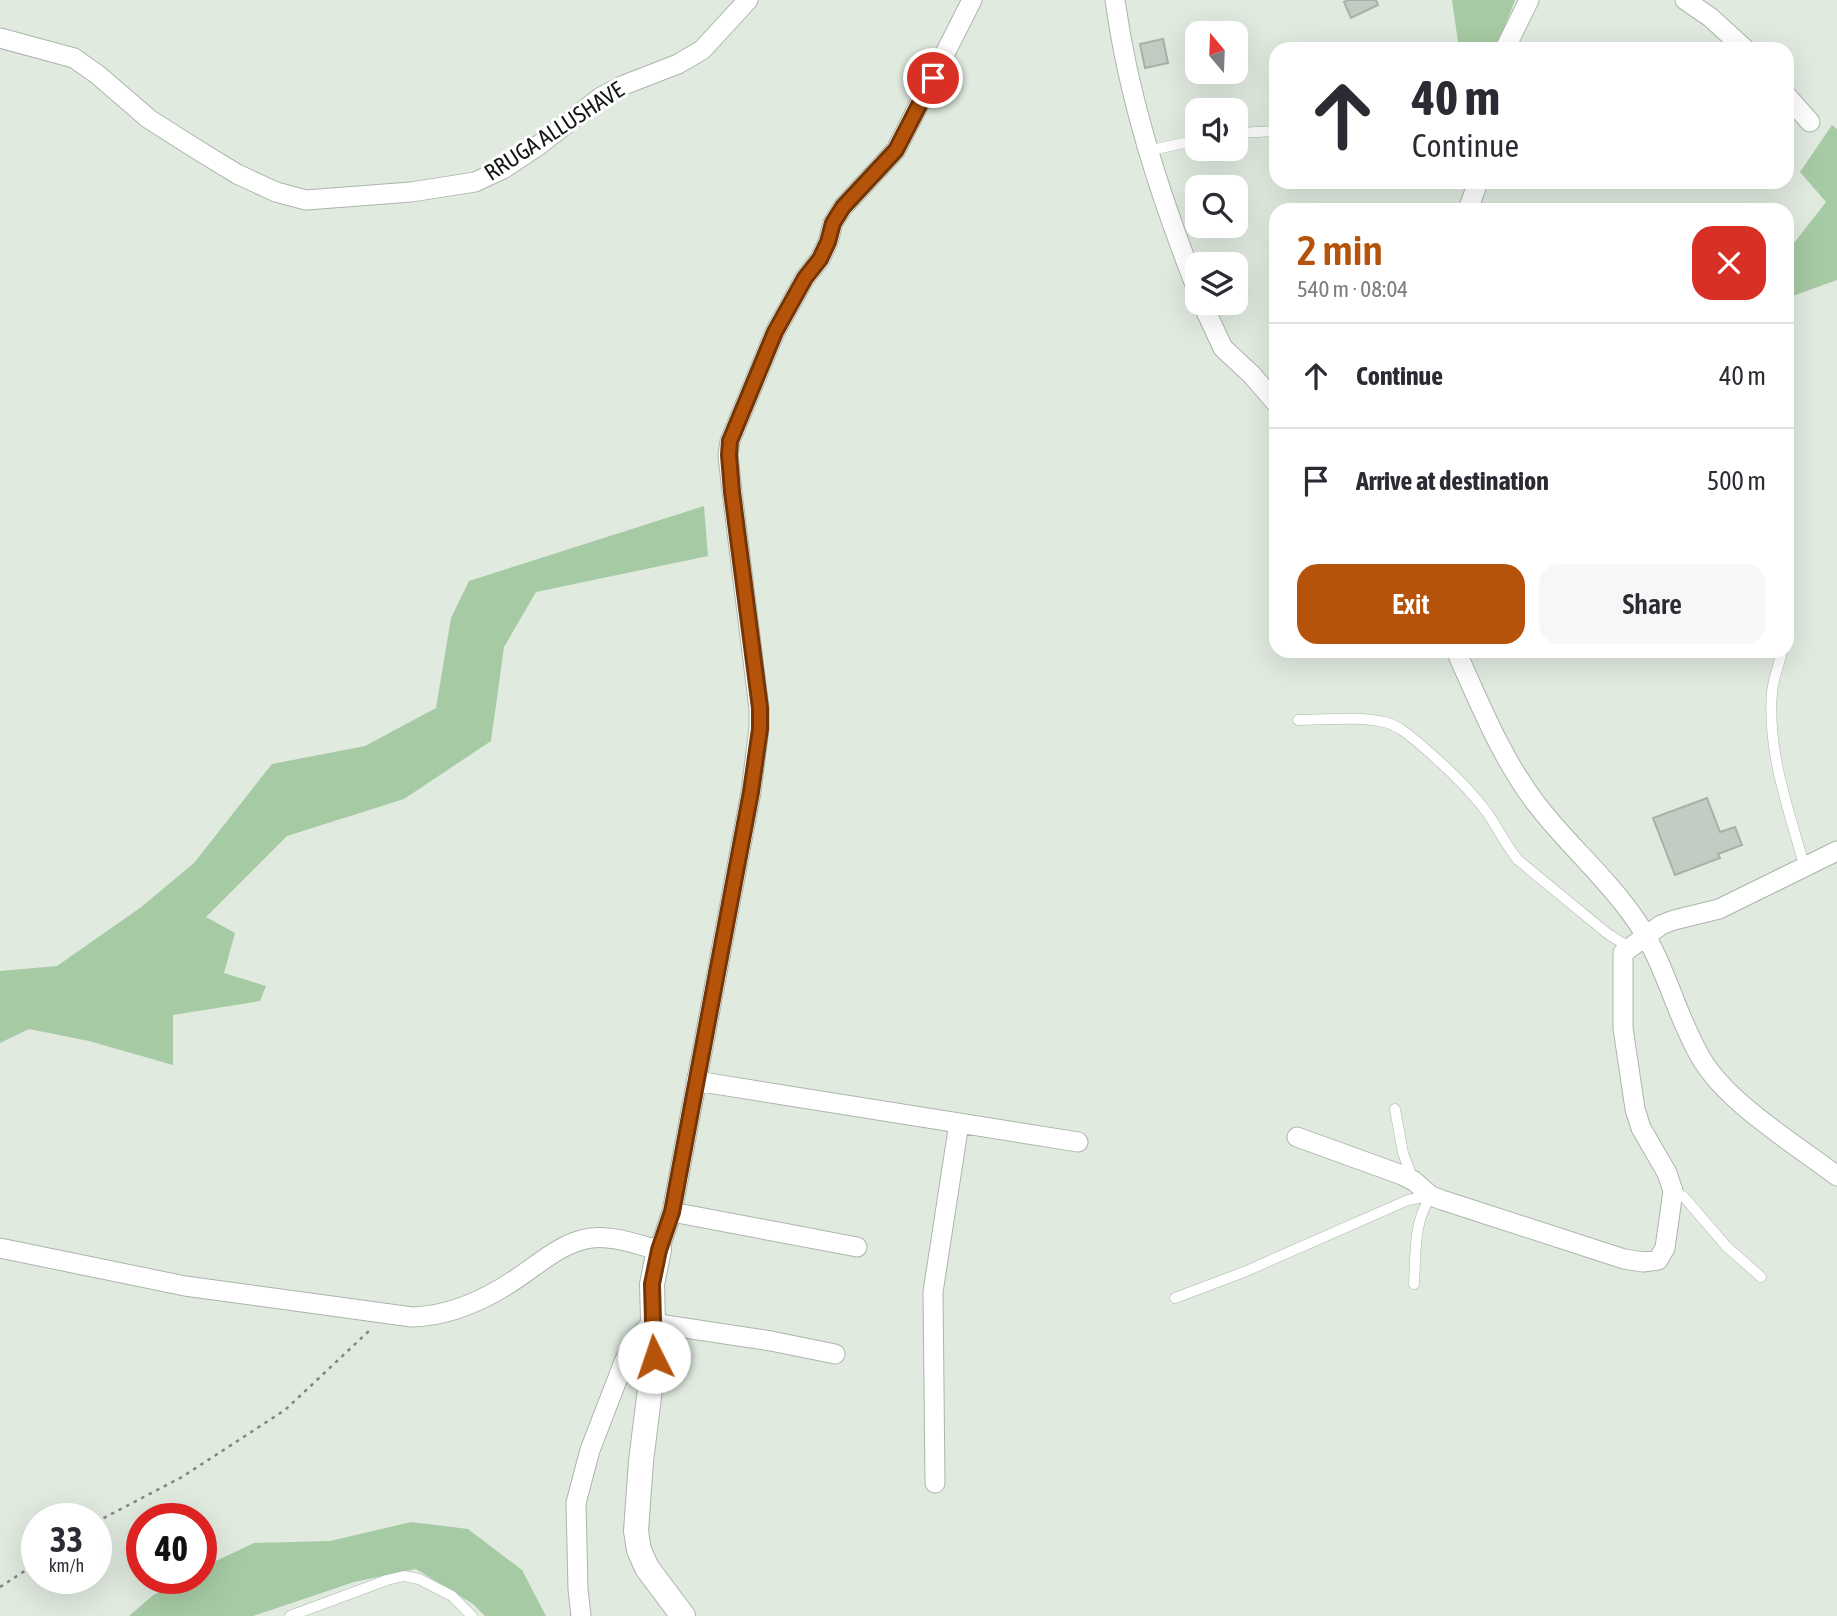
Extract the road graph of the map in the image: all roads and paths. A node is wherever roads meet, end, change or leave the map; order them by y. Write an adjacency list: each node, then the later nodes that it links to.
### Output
1 (748, 0): 6 (street, RRUGA ALLUSHAVE)
2 (972, 0): 25 (street)
3 (1115, 0): 14 (street)
4 (1529, 0): 7 (street)
5 (1685, 0): 8 (street)
6 (0, 38)
7 (1508, 42)
8 (1737, 42)
9 (1794, 104): 10 (street)
10 (1810, 122)
11 (1269, 131): 12 (lane)
12 (1248, 132)
13 (1185, 142): 14 (lane)
14 (1147, 150): 15 (street)
15 (1185, 256)
16 (1208, 315): 17 (street)
17 (1269, 388)
18 (1459, 658): 23 (street)
19 (1780, 658): 22 (lane)
20 (1298, 720): 24 (lane)
21 (1837, 851): 22 (street)
22 (1805, 868): 23 (street)
23 (1647, 936): 24 (street); 30 (street)
24 (1629, 947): 32 (street)
25 (696, 1081): 27 (street); 34 (street)
26 (1395, 1109): 31 (lane)
27 (959, 1123): 29 (street); 44 (street)
28 (1297, 1137): 31 (street)
29 (1077, 1142)
30 (1837, 1176)
31 (1414, 1181): 33 (street)
32 (1673, 1191): 33 (street); 38 (lane)
33 (1431, 1196): 39 (lane); 40 (lane)
34 (672, 1212): 35 (street); 37 (street)
35 (857, 1247)
36 (0, 1248): 41 (street)
37 (659, 1250): 41 (street); 42 (street)
38 (1761, 1277)
39 (1414, 1284)
40 (1175, 1298)
41 (386, 1314): 45 (path)
42 (652, 1323): 43 (street); 50 (street); 51 (street)
43 (835, 1354)
44 (935, 1483)
45 (112, 1514)
46 (21, 1573): 47 (path)
47 (0, 1587)
48 (290, 1616): 49 (lane)
49 (472, 1616)
50 (581, 1616)
51 (683, 1616)

